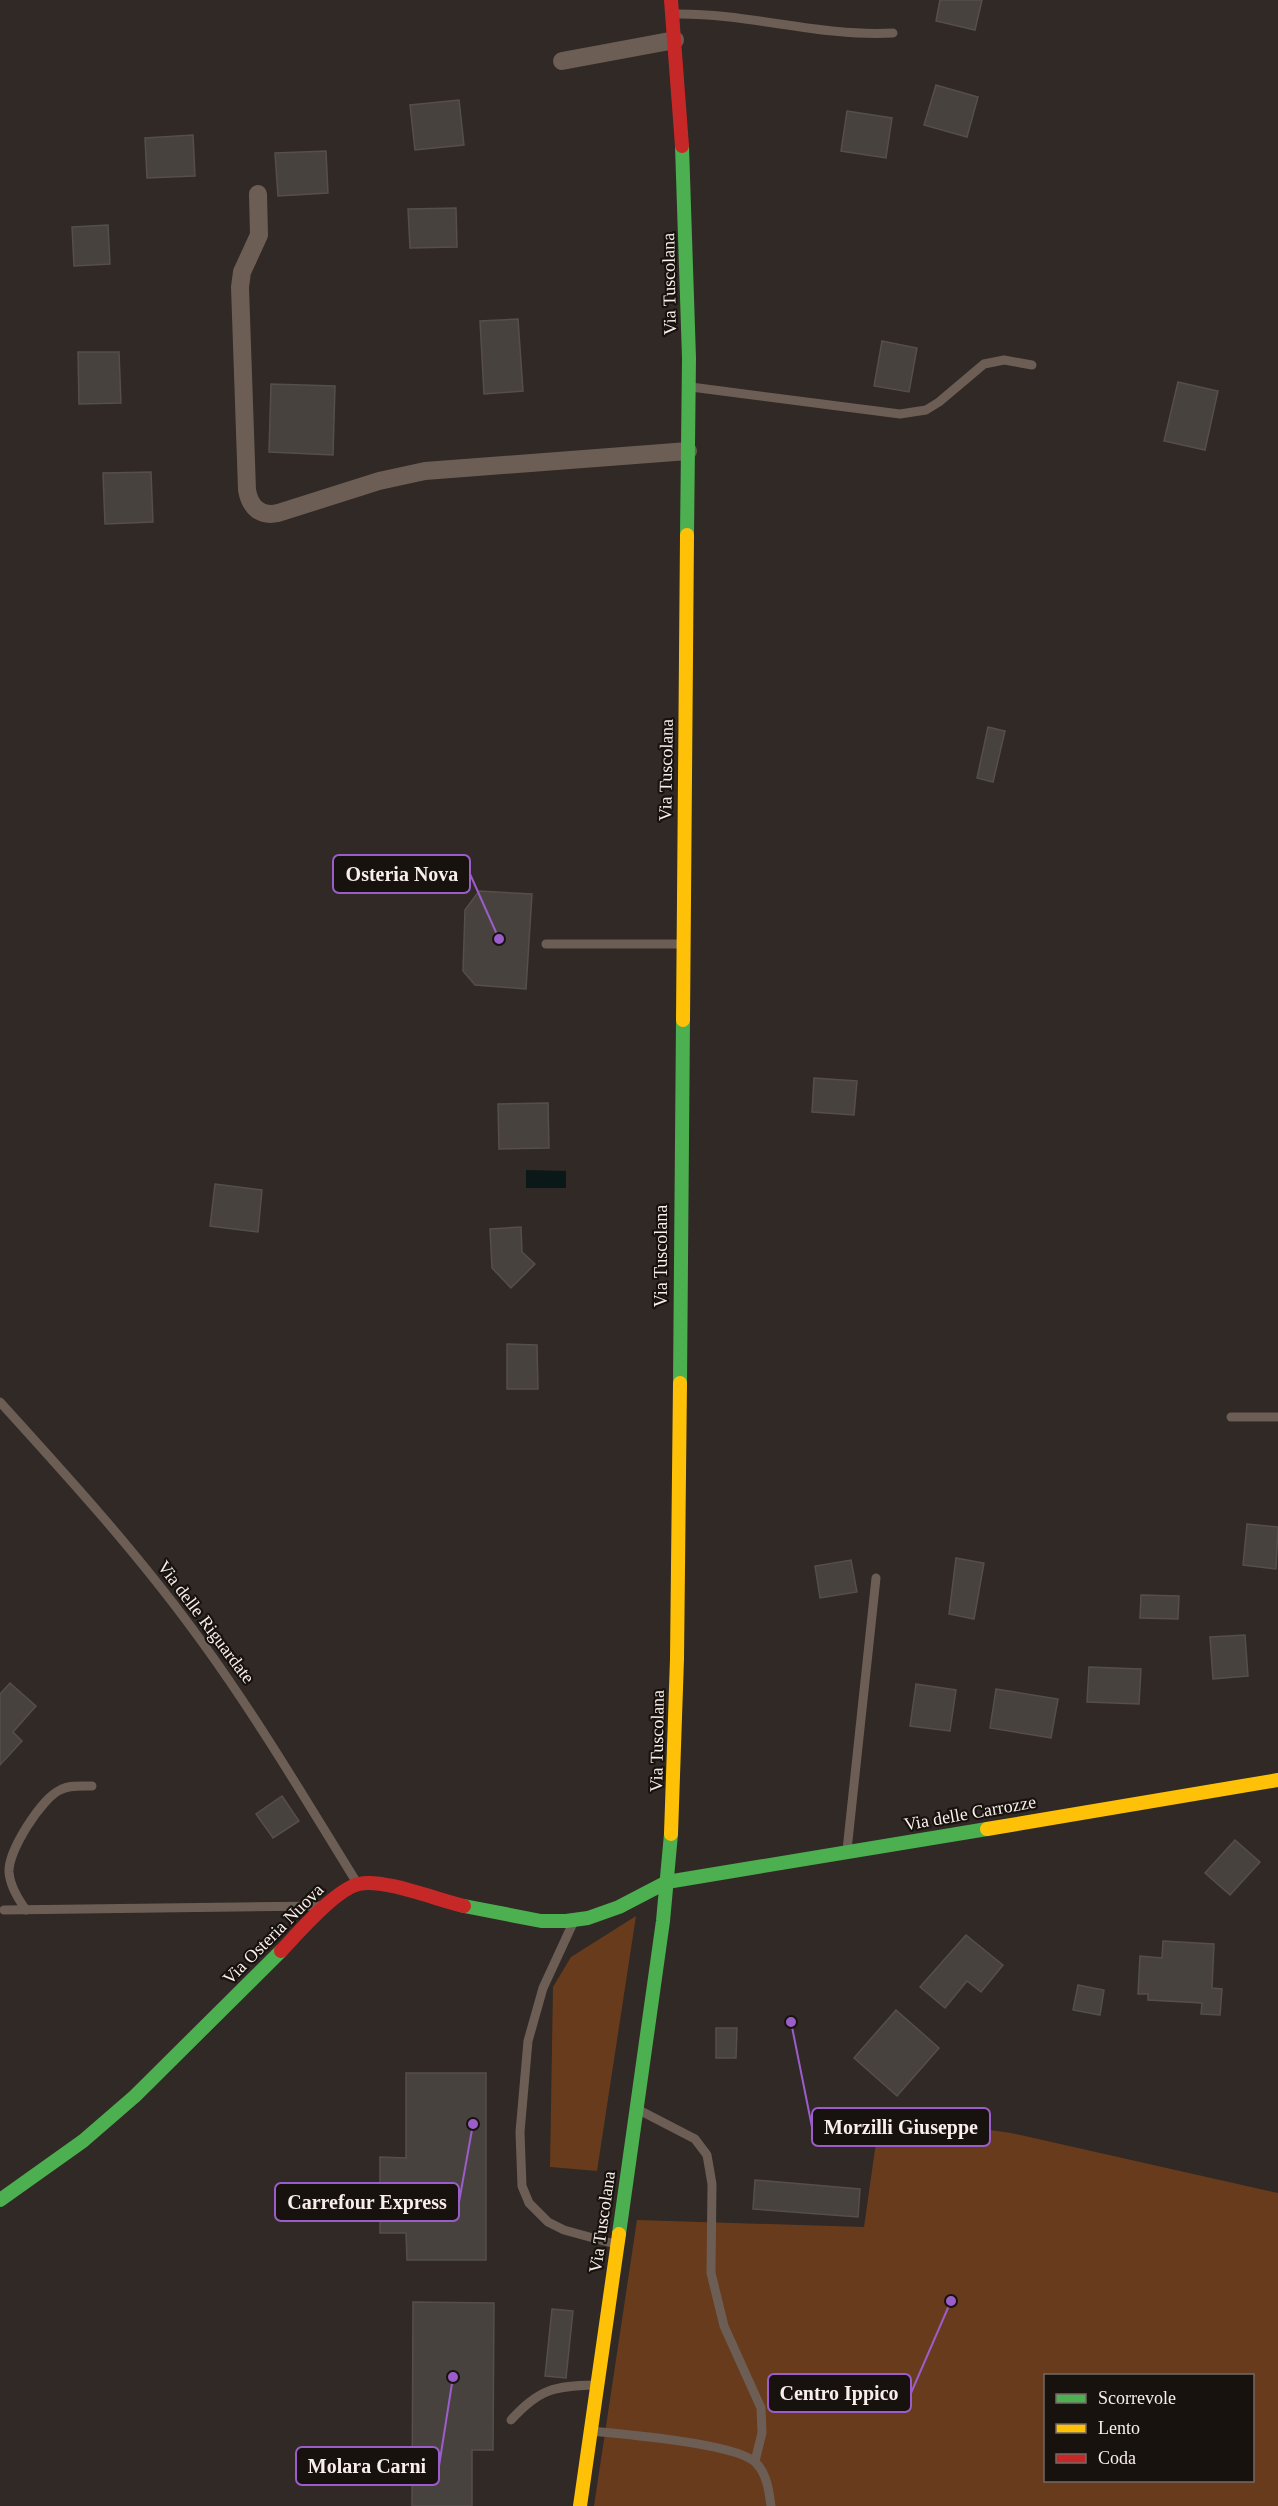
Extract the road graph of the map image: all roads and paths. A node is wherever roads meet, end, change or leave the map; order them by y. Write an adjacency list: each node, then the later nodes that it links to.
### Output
1 (671, 0): 2 (main road, Via Tuscolana)
2 (672, 14): 3 (lane); 4 (main road, Via Tuscolana)
3 (893, 33)
4 (675, 40): 5 (street); 8 (main road, Via Tuscolana)
5 (562, 61)
6 (258, 194): 9 (street)
7 (1032, 365): 8 (lane)
8 (688, 387): 9 (main road, Via Tuscolana)
9 (688, 451): 11 (main road, Via Tuscolana)
10 (546, 944): 11 (lane)
11 (682, 944): 19 (main road, Via Tuscolana)
12 (0, 1402): 20 (lane, Via delle Riguardate)
13 (1231, 1417): 14 (lane)
14 (1278, 1417)
15 (876, 1578): 18 (lane)
16 (1278, 1780): 18 (main road, Via delle Carrozze)
17 (92, 1786): 23 (lane)
18 (847, 1852): 19 (main road, Via delle Carrozze)
19 (668, 1882): 24 (main road); 25 (main road, Via Tuscolana)
20 (358, 1884): 21 (main road, Via Osteria Nuova); 24 (main road)
21 (325, 1906): 23 (lane); 26 (main road, Via Osteria Nuova)
22 (4, 1910): 23 (lane)
23 (26, 1910)
24 (574, 1921): 27 (lane)
25 (637, 2109): 27 (main road, Via Tuscolana); 31 (lane)
26 (0, 2200)
27 (617, 2244): 28 (main road, Via Tuscolana)
28 (597, 2385): 29 (lane); 30 (main road, Via Tuscolana)
29 (511, 2420)
30 (591, 2431): 31 (lane); 32 (main road, Via Tuscolana)
31 (755, 2461): 33 (lane)
32 (580, 2506)
33 (771, 2506)

